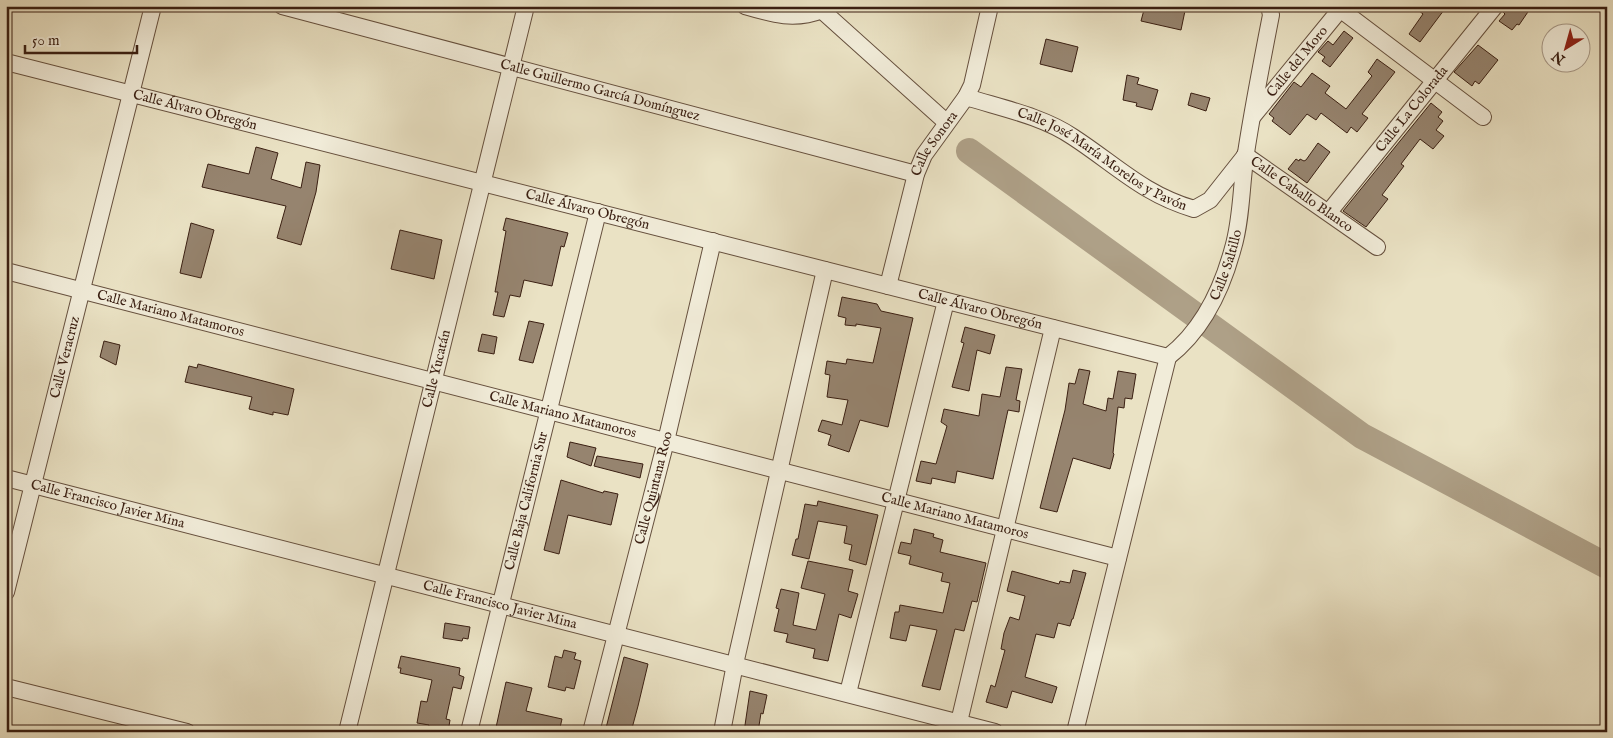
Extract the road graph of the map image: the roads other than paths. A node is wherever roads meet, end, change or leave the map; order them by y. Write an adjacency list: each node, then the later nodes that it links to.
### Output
1 (153, 6): 13 (street, Calle Veracruz)
2 (282, 6): 11 (street, Calle Guillermo García Domínguez)
3 (526, 6): 11 (street, Calle Yucatán)
4 (744, 6): 8 (street)
5 (990, 6): 14 (street, Calle Sonora)
6 (1495, 6): 12 (street, Calle La Colorada)
7 (1340, 7): 12 (street); 15 (street, Calle del Moro)
8 (819, 8): 17 (street)
9 (1272, 9): 15 (street, Calle Caballo Blanco)
10 (6, 62): 13 (street, Calle Álvaro Obregón)
11 (511, 65): 19 (street, Calle Guillermo García Domínguez); 20 (street, Calle Yucatán)
12 (1435, 81): 16 (street); 22 (street, Calle La Colorada)
13 (133, 94): 20 (street, Calle Álvaro Obregón); 28 (street, Calle Veracruz)
14 (966, 97): 17 (street, Calle Sonora); 18 (street, Calle José María Morelos y Pavón)
15 (1252, 118): 18 (street, Calle Caballo Blanco)
16 (1483, 118)
17 (946, 122): 19 (street, Calle Sonora)
18 (1245, 155): 22 (street, Calle Caballo Blanco); 31 (street, Calle Saltillo)
19 (916, 174): 27 (street, Calle Sonora)
20 (482, 183): 21 (street, Calle Álvaro Obregón); 32 (street, Calle Yucatán)
21 (598, 212): 23 (street, Calle Álvaro Obregón); 33 (street, Calle Baja California Sur)
22 (1329, 212): 24 (street, Calle Caballo Blanco)
23 (713, 242): 25 (street, Calle Álvaro Obregón); 34 (street, Calle Quintana Roo)
24 (1377, 247)
25 (825, 270): 27 (street, Calle Álvaro Obregón); 35 (street)
26 (6, 271): 28 (street, Calle Mariano Matamoros)
27 (888, 286): 29 (street, Calle Álvaro Obregón)
28 (82, 291): 32 (street, Calle Mariano Matamoros); 37 (street, Calle Veracruz)
29 (946, 301): 30 (street, Calle Álvaro Obregón); 38 (street)
30 (1054, 328): 31 (street, Calle Álvaro Obregón); 39 (street)
31 (1168, 357): 40 (street)
32 (433, 382): 33 (street, Calle Mariano Matamoros); 41 (street, Calle Yucatán)
33 (549, 412): 34 (street, Calle Mariano Matamoros); 43 (street, Calle Baja California Sur)
34 (666, 441): 35 (street, Calle Mariano Matamoros); 44 (street, Calle Quintana Roo)
35 (780, 471): 38 (street, Calle Mariano Matamoros); 45 (street)
36 (6, 478): 37 (street, Calle Francisco Javier Mina)
37 (35, 485): 41 (street, Calle Francisco Javier Mina); 42 (street, Calle Veracruz)
38 (896, 501): 39 (street, Calle Mariano Matamoros); 47 (street)
39 (1006, 529): 40 (street, Calle Mariano Matamoros); 48 (street)
40 (1118, 558): 55 (street)
41 (386, 576): 43 (street, Calle Francisco Javier Mina); 50 (street, Calle Yucatán)
42 (6, 592)
43 (501, 605): 44 (street, Calle Francisco Javier Mina); 51 (street, Calle Baja California Sur)
44 (616, 634): 45 (street, Calle Francisco Javier Mina); 52 (street, Calle Quintana Roo)
45 (735, 664): 47 (street, Calle Francisco Javier Mina); 53 (street)
46 (6, 687): 49 (street)
47 (848, 693): 48 (street, Calle Francisco Javier Mina)
48 (959, 722): 54 (street, Calle Francisco Javier Mina)
49 (187, 732)
50 (348, 732)
51 (469, 732)
52 (591, 732)
53 (722, 732)
54 (995, 732)
55 (1075, 732)

